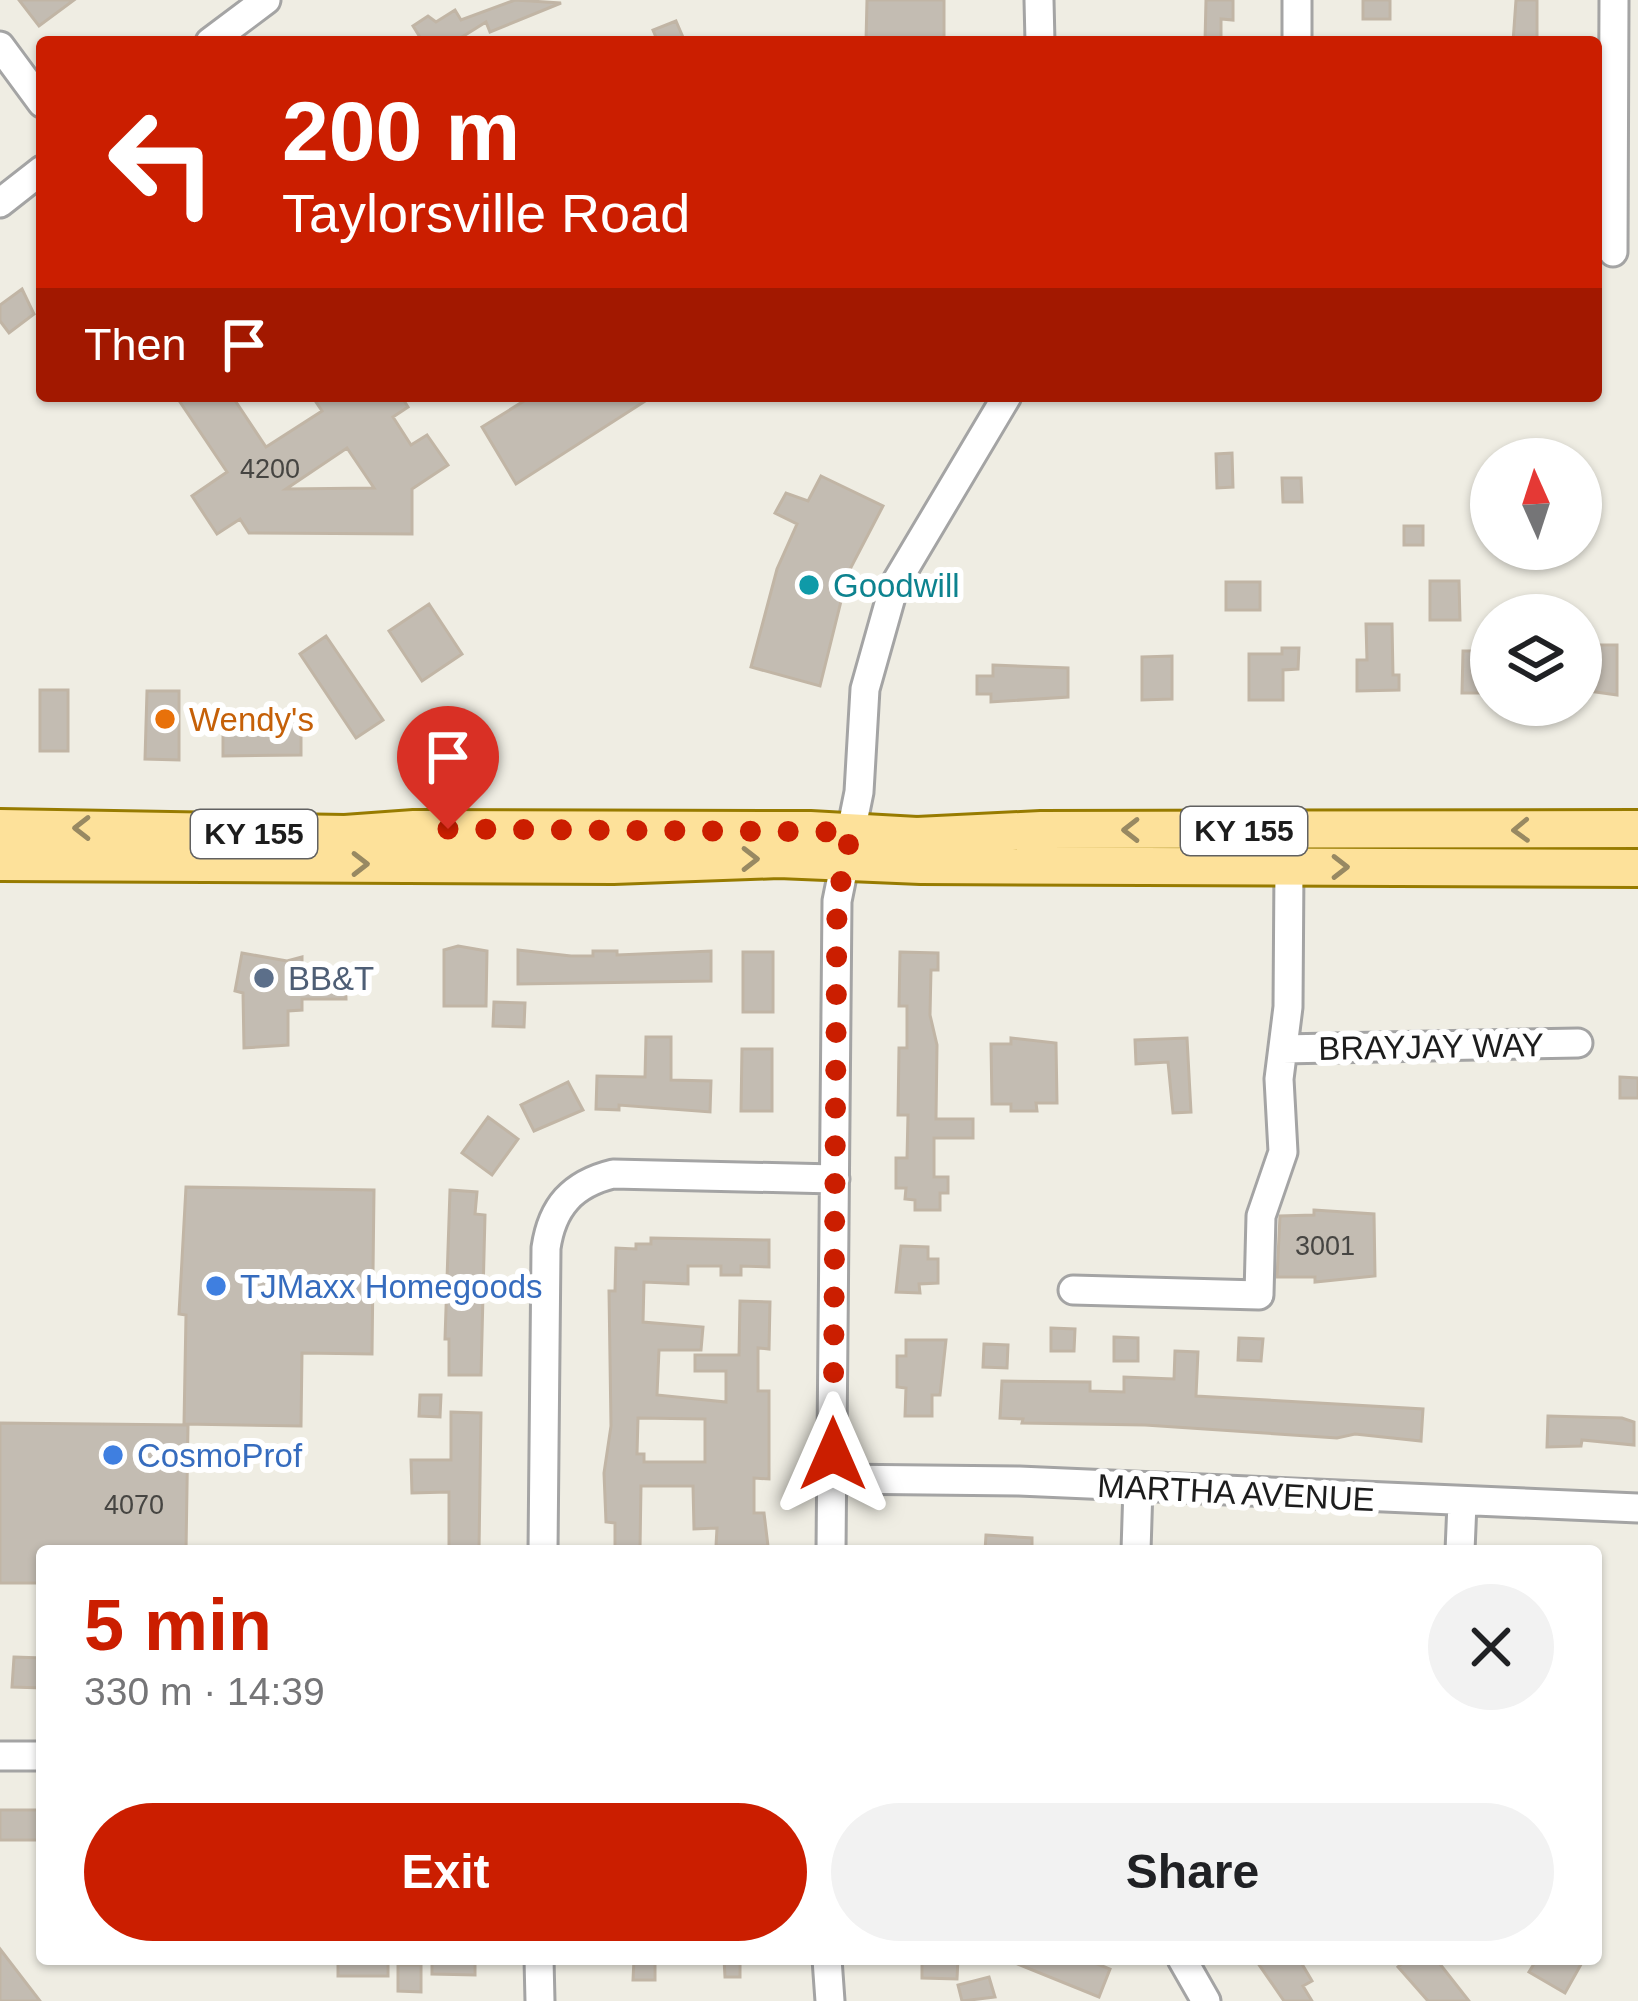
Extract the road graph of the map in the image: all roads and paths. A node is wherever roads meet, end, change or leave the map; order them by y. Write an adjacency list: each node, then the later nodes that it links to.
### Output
1 (266, 0): 5 (street)
2 (1039, 0): 6 (street)
3 (1297, 0): 7 (street)
4 (1615, 0): 12 (street)
5 (218, 36)
6 (1040, 36)
7 (1297, 36)
8 (0, 46): 9 (street)
9 (36, 95)
10 (36, 175): 11 (street)
11 (0, 203)
12 (1613, 252)
13 (1003, 402): 16 (street)
14 (0, 828): 16 (main road, KY 155, one-way to 14)
15 (1638, 829): 16 (main road, KY 155, one-way to 16)
16 (848, 847): 17 (main road, KY 155, one-way to 16); 18 (main road, KY 155); 22 (street)
17 (0, 862)
18 (1289, 867): 19 (main road, KY 155, one-way to 19); 21 (street)
19 (1638, 868)
20 (1578, 1043): 21 (street, BRAYJAY WAY)
21 (1283, 1049): 23 (street)
22 (835, 1179): 24 (street); 28 (street)
23 (1073, 1290)
24 (835, 1479): 25 (street, MARTHA AVENUE); 29 (street)
25 (1138, 1487): 26 (street, MARTHA AVENUE); 30 (street)
26 (1462, 1503): 27 (street, MARTHA AVENUE); 31 (street)
27 (1638, 1508)
28 (543, 1545)
29 (831, 1545)
30 (1136, 1545)
31 (1460, 1545)
32 (0, 1756): 33 (street)
33 (36, 1756)
34 (539, 1965): 37 (street)
35 (827, 1965): 38 (street)
36 (1185, 1965): 39 (street)
37 (540, 2001)
38 (830, 2001)
39 (1206, 2001)

